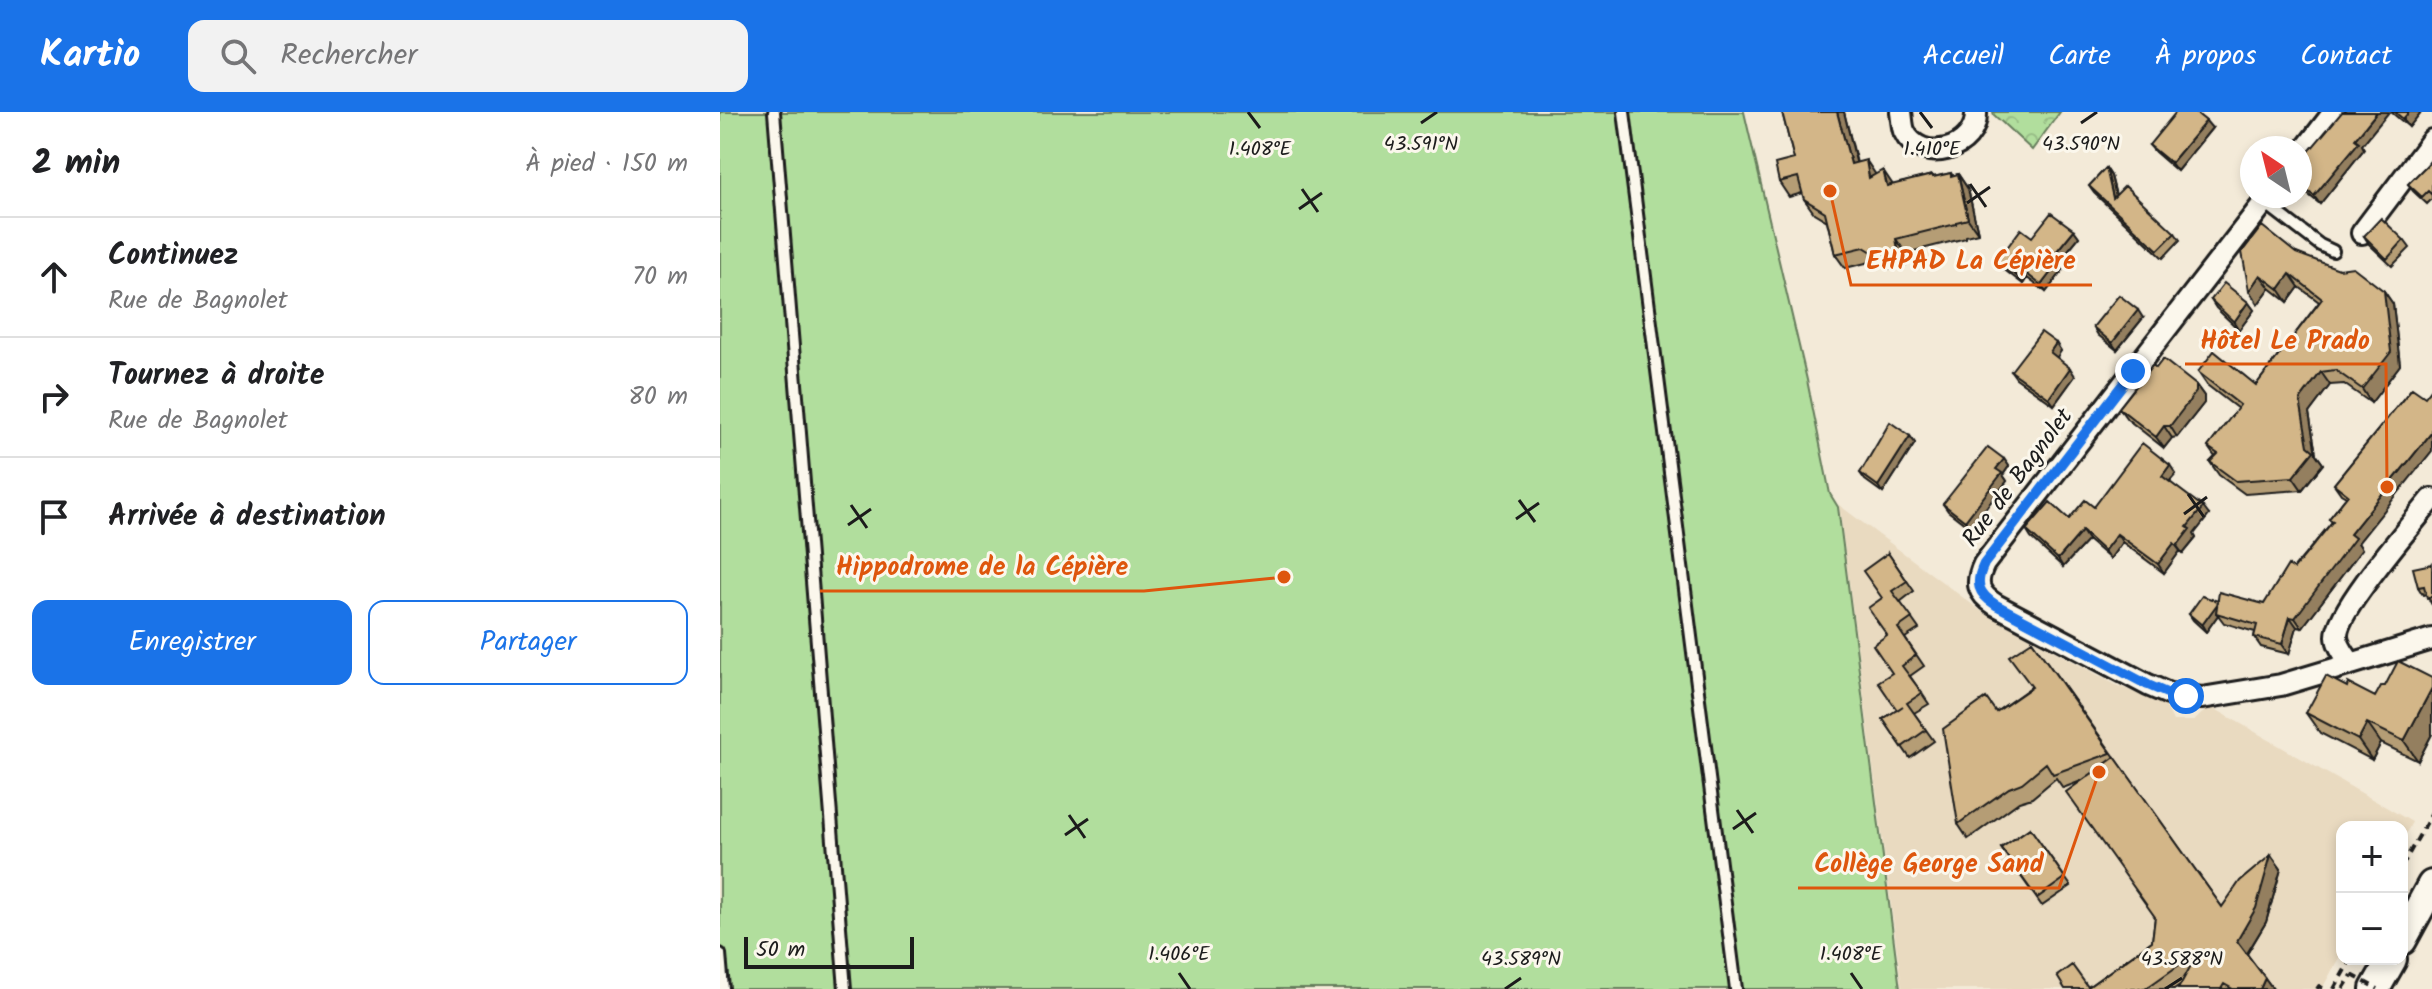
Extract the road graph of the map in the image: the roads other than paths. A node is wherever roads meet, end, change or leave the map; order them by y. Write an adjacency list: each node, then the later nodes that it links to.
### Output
1 (774, 112): 21 (lane)
2 (1624, 112): 22 (lane)
3 (1901, 112): 4 (street)
4 (1976, 112)
5 (2334, 112): 6 (street)
6 (2312, 140)
7 (2432, 140): 10 (street)
8 (2260, 208): 14 (street, Rue de Bagnolet)
9 (2277, 208): 11 (lane)
10 (2362, 233)
11 (2333, 251)
12 (2432, 499): 14 (street)
13 (2432, 639): 14 (street)
14 (2351, 664)
15 (2432, 885): 16 (main road)
16 (2408, 929)
17 (720, 954): 20 (lane)
18 (2386, 965): 19 (main road)
19 (2368, 984)
20 (723, 989)
21 (845, 989)
22 (1736, 989)

